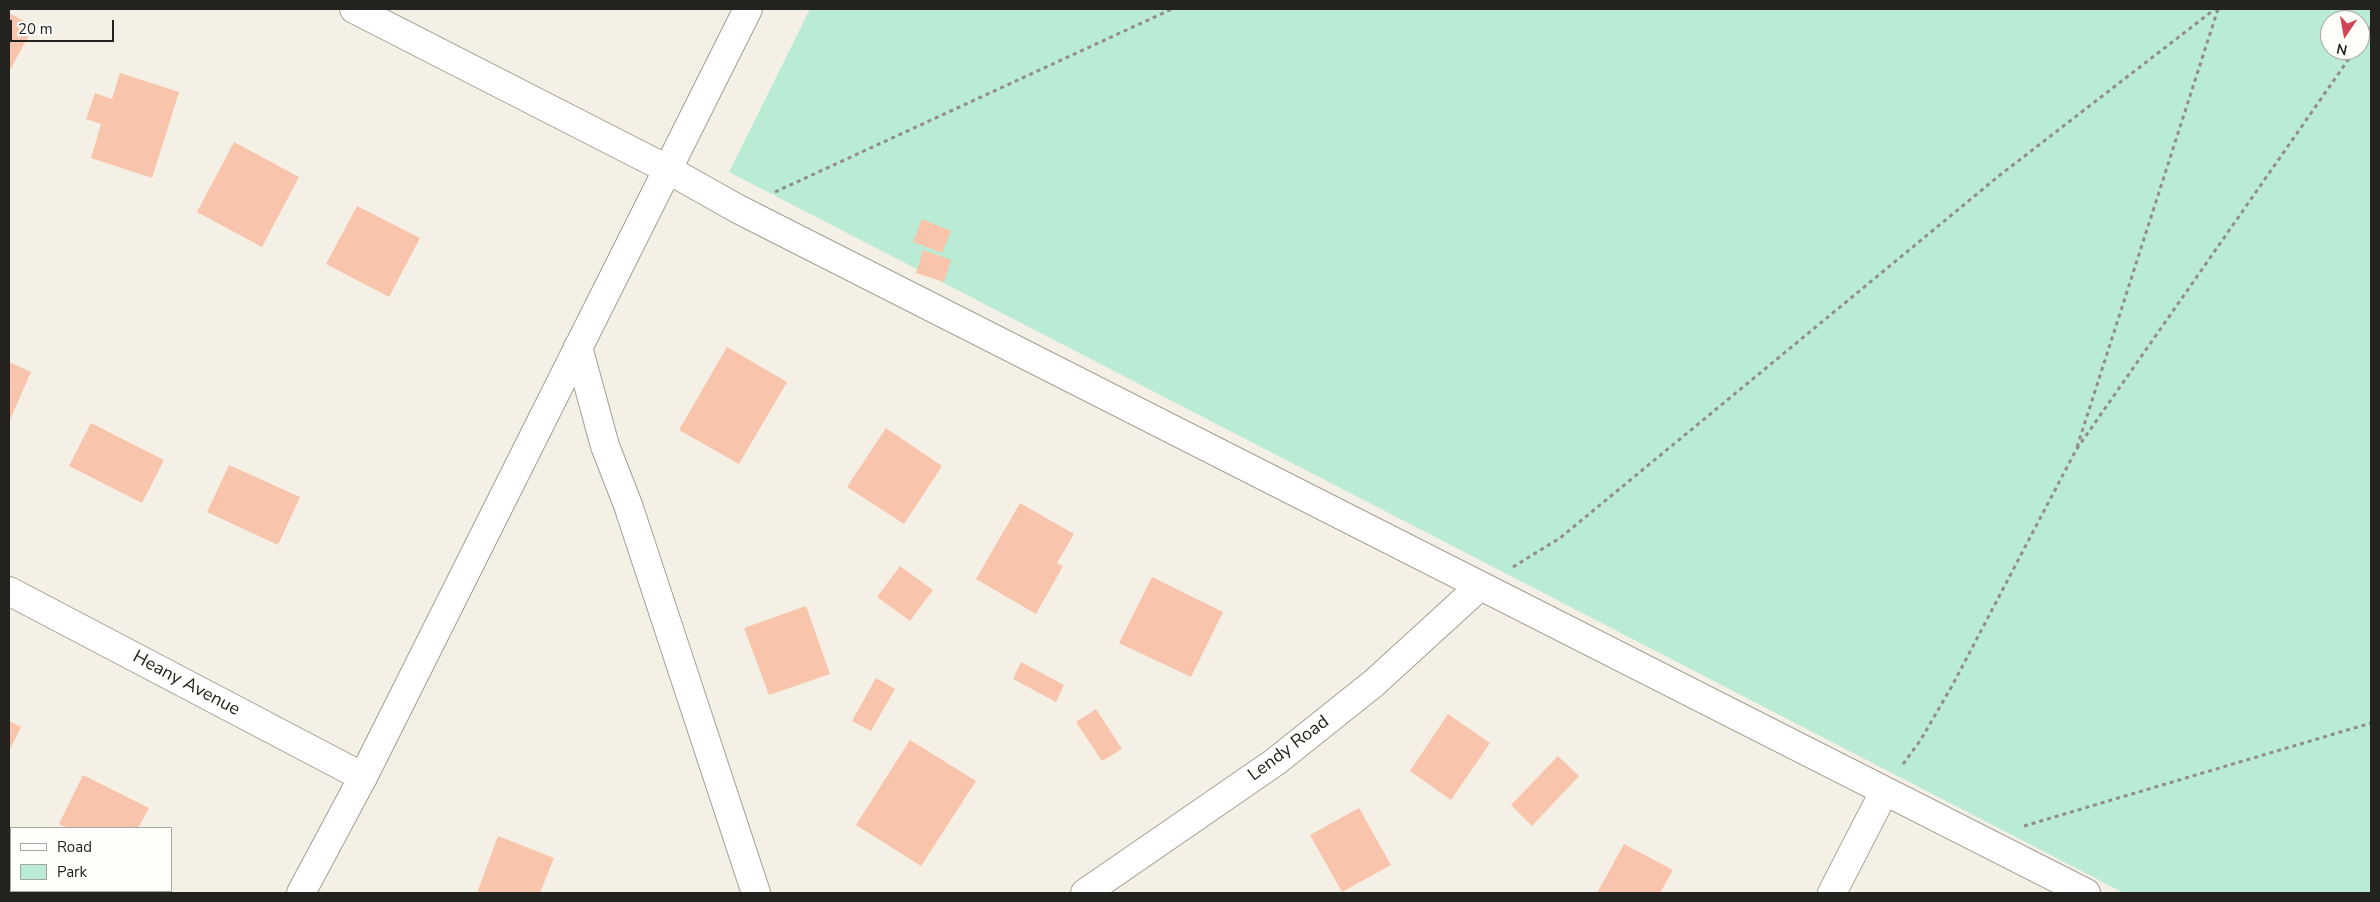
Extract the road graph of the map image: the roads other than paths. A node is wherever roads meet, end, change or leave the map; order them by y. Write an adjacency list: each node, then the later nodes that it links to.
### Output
1 (354, 9): 3 (street)
2 (748, 9): 3 (street)
3 (666, 168): 4 (street); 5 (street)
4 (578, 347): 7 (street); 10 (street)
5 (1479, 587): 8 (street); 11 (street, Lendy Road)
6 (9, 591): 7 (street, Heany Avenue)
7 (363, 777): 9 (street)
8 (1884, 792): 12 (street); 13 (street)
9 (301, 893)
10 (756, 893)
11 (1085, 893)
12 (1832, 893)
13 (2086, 893)

